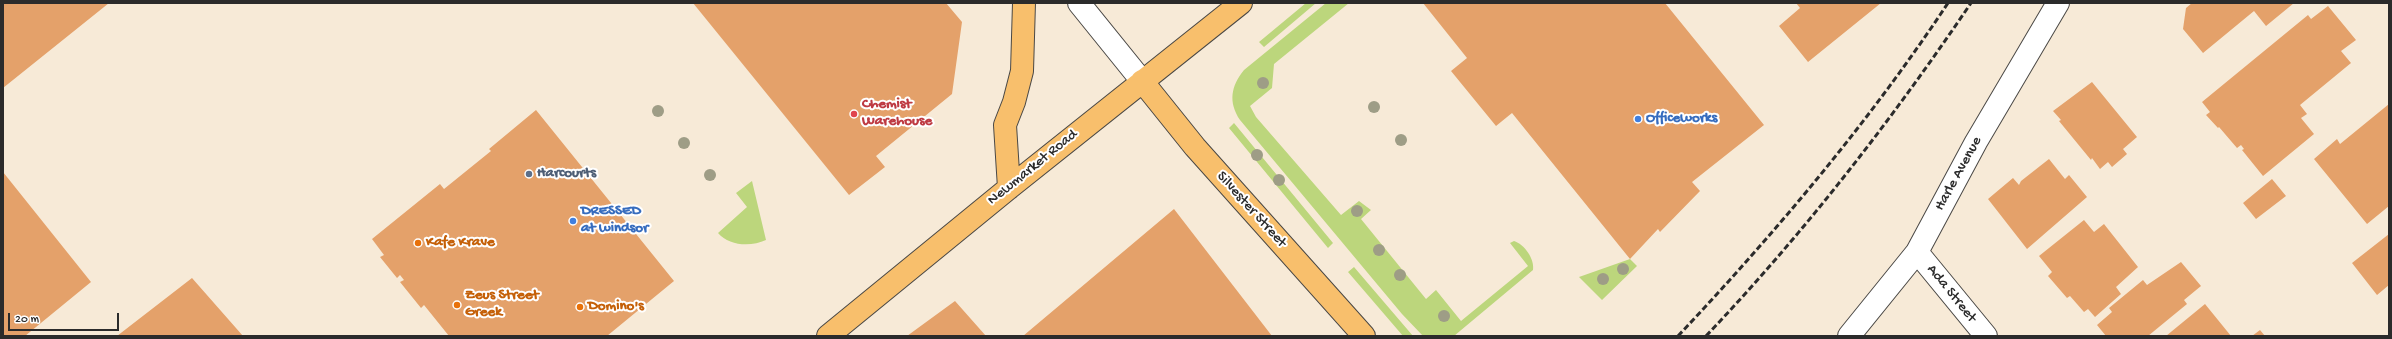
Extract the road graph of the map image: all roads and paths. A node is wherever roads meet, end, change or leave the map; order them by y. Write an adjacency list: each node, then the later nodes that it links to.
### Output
1 (1024, 3): 6 (main road)
2 (1079, 3): 5 (street)
3 (1241, 3): 5 (main road, Newmarket Road)
4 (2058, 3): 7 (street, Harle Avenue)
5 (1142, 81): 6 (main road, Newmarket Road); 9 (main road, Silvester Street)
6 (1008, 188): 8 (main road, Newmarket Road)
7 (1917, 252): 10 (street, Harle Avenue); 11 (street, Ada Street)
8 (828, 336)
9 (1364, 336)
10 (1849, 336)
11 (1986, 336)

